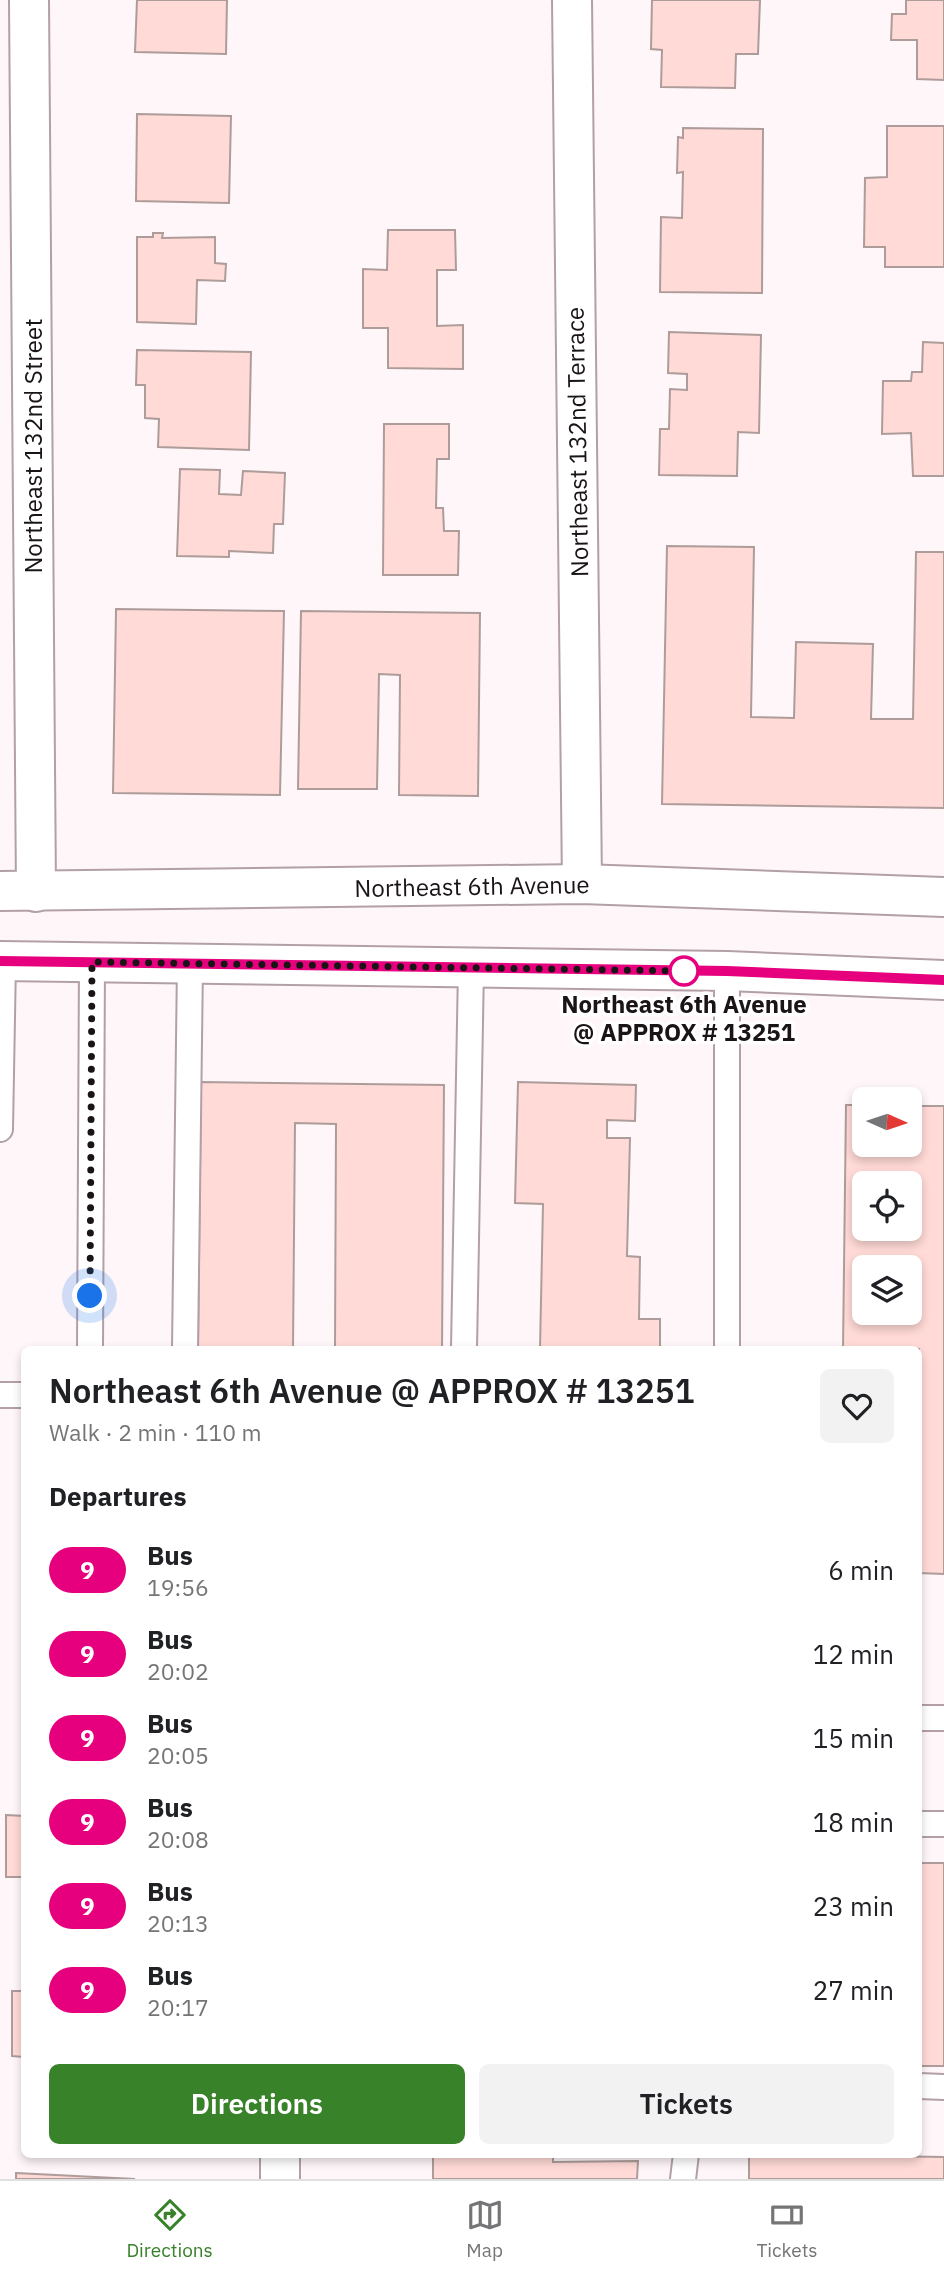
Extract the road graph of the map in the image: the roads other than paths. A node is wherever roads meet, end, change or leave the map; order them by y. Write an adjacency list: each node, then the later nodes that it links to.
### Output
1 (29, 0): 4 (main road, Northeast 132nd Street)
2 (572, 0): 3 (main road, Northeast 132nd Terrace)
3 (582, 884): 4 (main road, Northeast 6th Avenue); 5 (main road, Northeast 6th Avenue)
4 (18, 892)
5 (944, 897)
6 (1, 961): 7 (main road); 12 (lane)
7 (92, 962): 8 (main road); 13 (lane)
8 (190, 964): 9 (main road); 14 (lane)
9 (471, 968): 10 (main road); 15 (lane)
10 (727, 971): 11 (main road); 16 (lane)
11 (944, 980)
12 (0, 1129)
13 (90, 1346)
14 (185, 1346)
15 (464, 1346)
16 (727, 1346)
17 (0, 1395): 18 (lane)
18 (21, 1395)
19 (922, 1718): 20 (lane)
20 (944, 1718)
21 (922, 1824): 22 (lane)
22 (944, 1824)
23 (922, 2087): 24 (lane)
24 (944, 2087)
25 (280, 2158): 27 (main road)
26 (686, 2158): 28 (lane)
27 (281, 2179)
28 (683, 2179)

